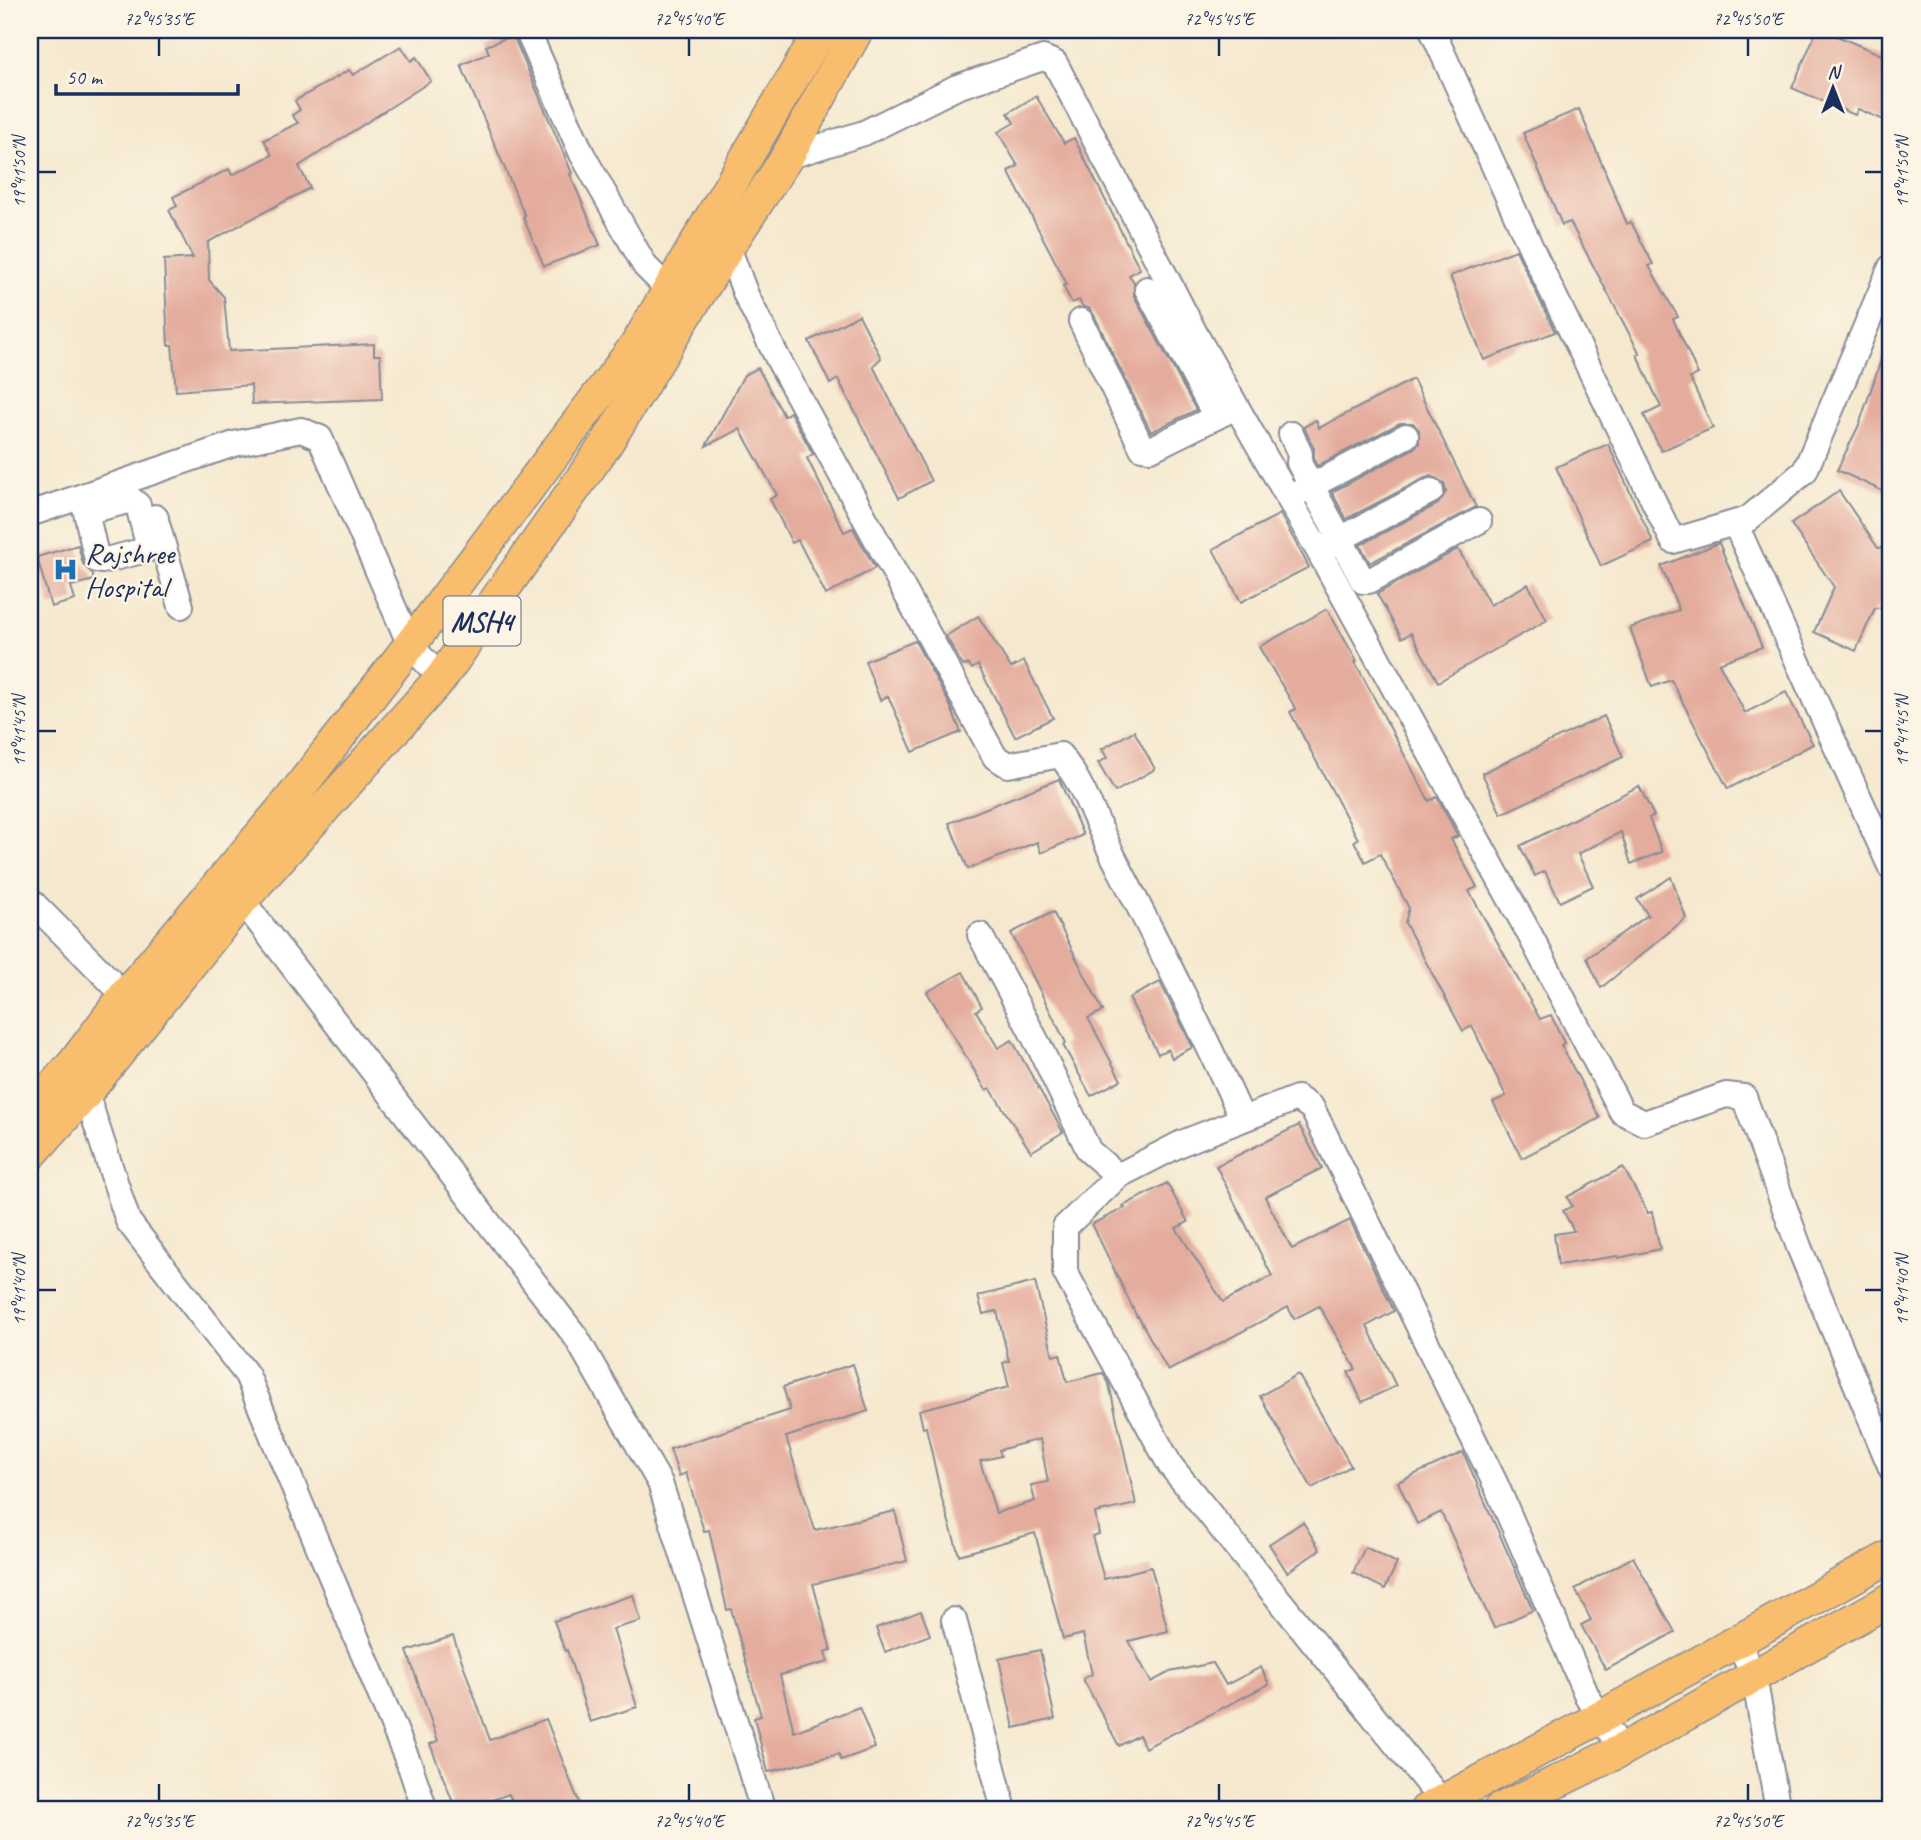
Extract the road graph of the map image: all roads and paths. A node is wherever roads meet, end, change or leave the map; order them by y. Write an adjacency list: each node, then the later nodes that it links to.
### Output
1 (527, 30): 10 (street)
2 (821, 30): 6 (main road, MSH4)
3 (857, 30): 5 (main road, MSH4)
4 (1432, 30): 24 (street)
5 (787, 157): 7 (main road, MSH4); 12 (street)
6 (711, 220): 7 (street); 10 (main road, MSH4)
7 (728, 247): 28 (main road, MSH4); 36 (street)
8 (1891, 267): 24 (street)
9 (1147, 289): 12 (street)
10 (669, 290): 27 (main road, MSH4)
11 (1081, 321): 13 (street)
12 (1188, 343): 13 (street)
13 (1226, 412): 19 (street)
14 (1291, 434): 17 (street)
15 (1406, 436): 17 (street)
16 (144, 476): 20 (street); 22 (street); 27 (street)
17 (1311, 486): 19 (street); 25 (street)
18 (1431, 491): 25 (street)
19 (1288, 498): 25 (street)
20 (84, 505): 21 (street); 22 (street); 22 (street)
21 (30, 514)
22 (149, 519): 26 (street)
23 (1479, 521): 25 (street)
24 (1735, 523): 29 (street)
25 (1329, 544): 39 (street)
26 (180, 606)
27 (410, 645): 28 (street); 33 (main road, MSH4)
28 (441, 678): 31 (main road, MSH4)
29 (1891, 868)
30 (30, 900): 33 (street)
31 (242, 900): 33 (main road, MSH4); 51 (street)
32 (980, 934): 38 (street)
33 (135, 1006): 34 (main road, MSH4)
34 (88, 1076): 35 (main road, MSH4); 37 (main road, MSH4); 50 (street)
35 (30, 1111)
36 (1242, 1118): 38 (street); 45 (street)
37 (30, 1155)
38 (1118, 1176): 48 (street)
39 (1891, 1468)
40 (1891, 1556): 43 (main road)
41 (1891, 1600): 44 (main road)
42 (954, 1620): 52 (street)
43 (1738, 1642): 44 (street); 45 (main road)
44 (1754, 1677): 46 (main road); 53 (street)
45 (1601, 1717): 46 (street); 47 (main road)
46 (1622, 1750): 49 (main road)
47 (1493, 1775): 48 (main road); 49 (street)
48 (1439, 1807)
49 (1507, 1808)
50 (425, 1810)
51 (764, 1810)
52 (1004, 1810)
53 (1778, 1810)

